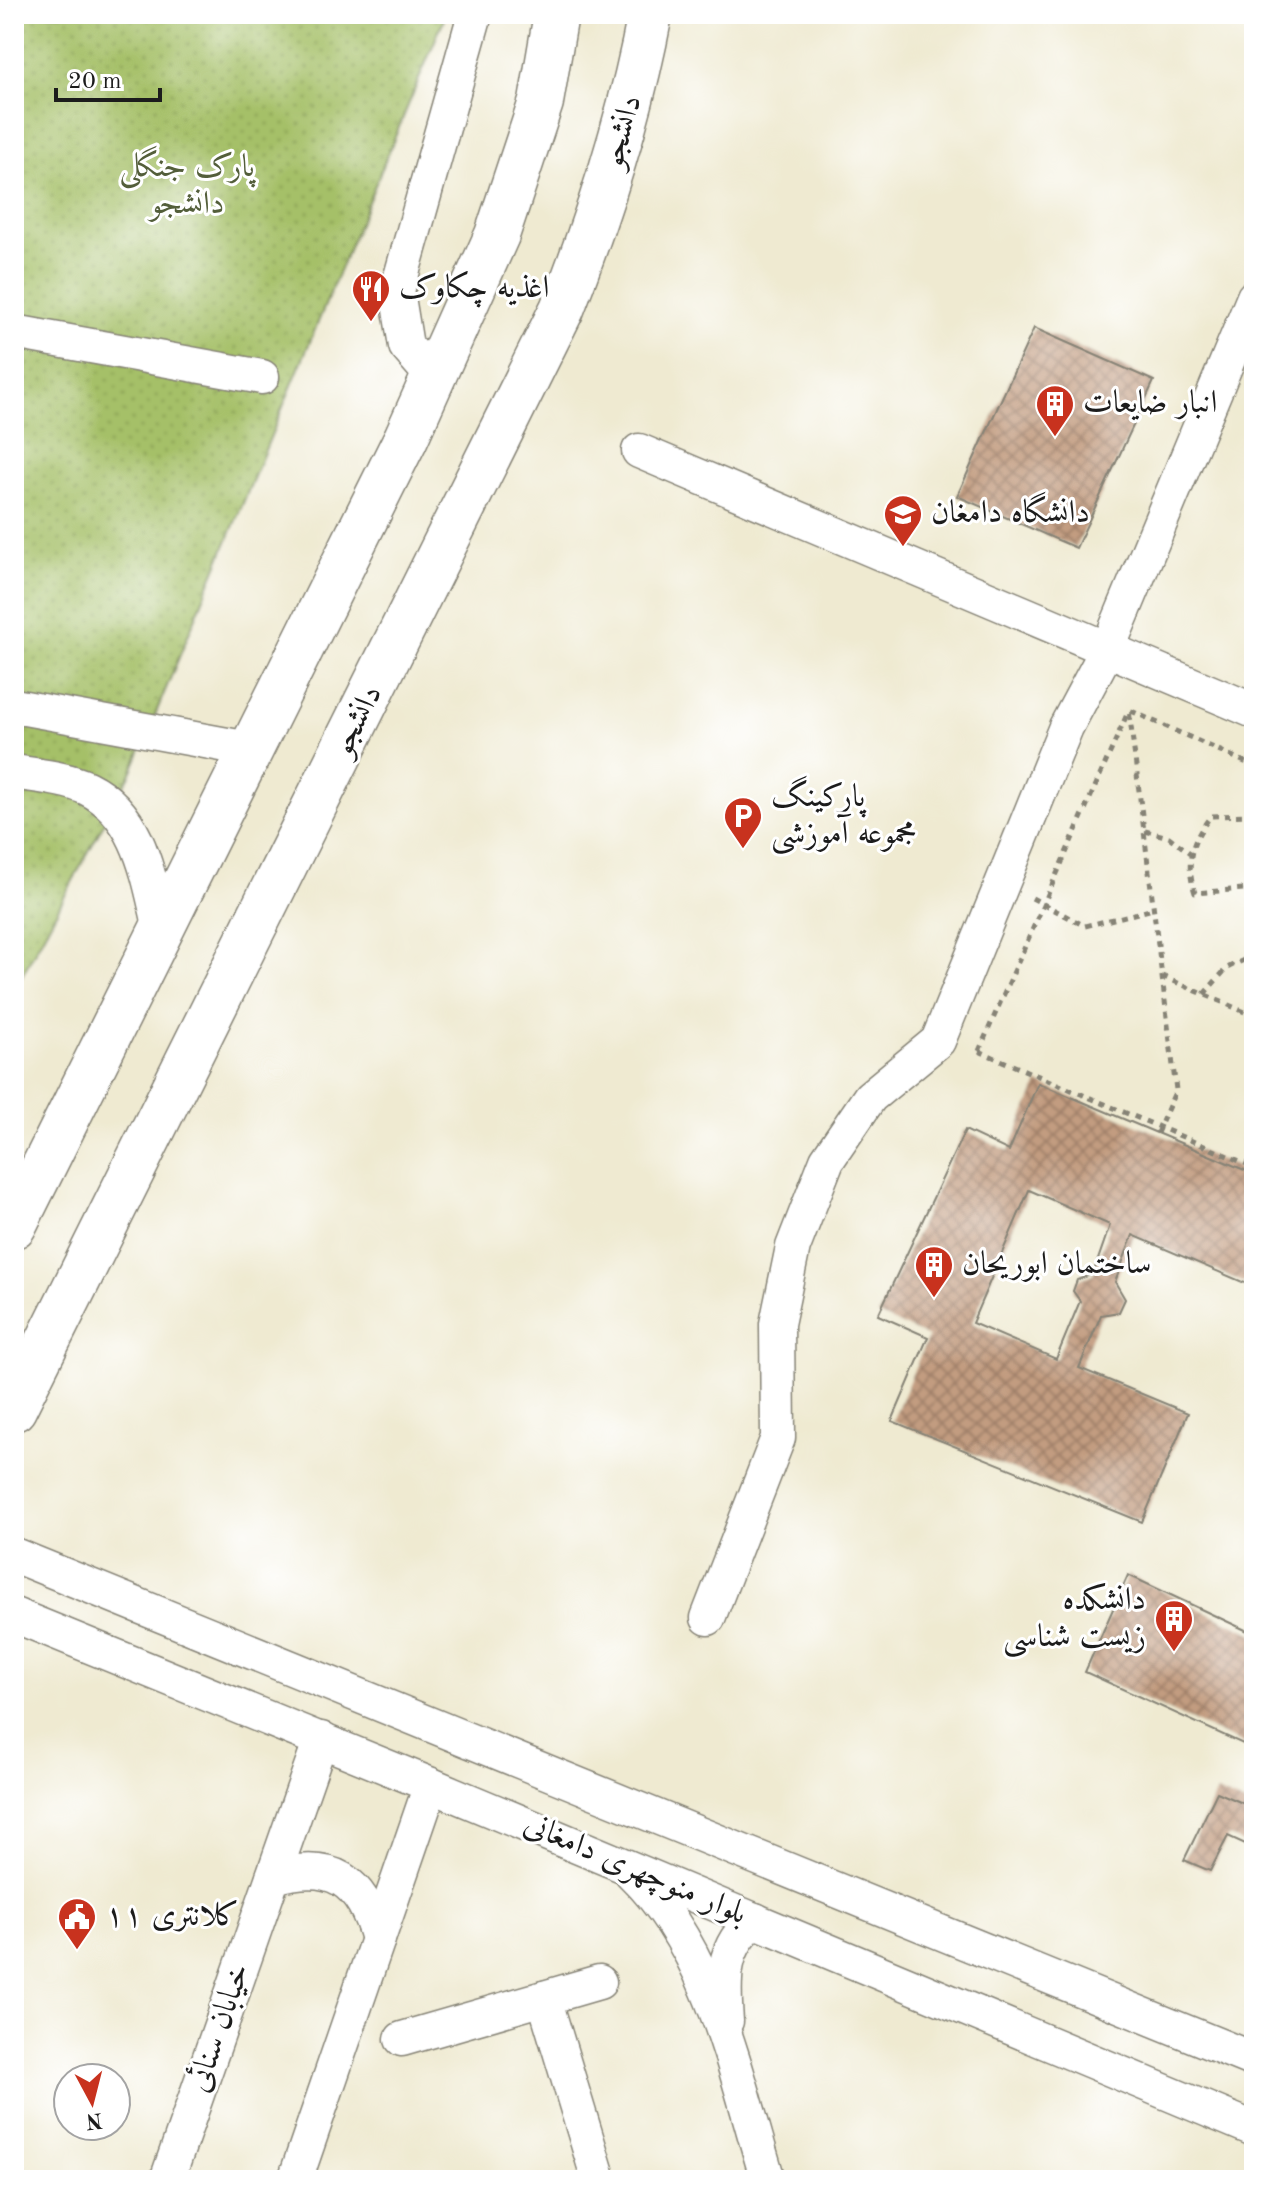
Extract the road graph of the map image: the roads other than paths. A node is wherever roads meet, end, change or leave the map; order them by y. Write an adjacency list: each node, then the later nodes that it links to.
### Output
1 (475, 14): 7 (street)
2 (556, 14): 7 (main road)
3 (650, 14): 16 (main road, دانشجو)
4 (1254, 297): 9 (street)
5 (14, 332): 6 (street)
6 (262, 377)
7 (433, 377): 12 (main road)
8 (639, 451): 9 (street)
9 (1108, 648): 11 (street); 20 (street)
10 (14, 706): 12 (street)
11 (1254, 711)
12 (249, 749): 14 (main road)
13 (14, 772): 14 (street)
14 (162, 933): 15 (main road)
15 (14, 1226)
16 (14, 1409)
17 (14, 1555): 18 (street, بلوار منوچهری دامغانی)
18 (53, 1572): 19 (street); 31 (street, بلوار منوچهری دامغانی)
19 (22, 1618): 21 (street, بلوار منوچهری دامغانی)
20 (708, 1618)
21 (321, 1739): 22 (street, بلوار منوچهری دامغانی); 24 (street, خیابان سنائی)
22 (431, 1785): 23 (street, بلوار منوچهری دامغانی); 26 (street)
23 (624, 1865): 25 (street, بلوار منوچهری دامغانی); 30 (street)
24 (273, 1877): 26 (street); 34 (street, خیابان سنائی)
25 (755, 1920): 30 (street); 32 (street, بلوار منوچهری دامغانی)
26 (378, 1939): 35 (street)
27 (599, 1982): 28 (street)
28 (544, 1998): 29 (street); 36 (street)
29 (402, 2039)
30 (729, 2053): 33 (street)
31 (1254, 2060)
32 (1254, 2129)
33 (760, 2178)
34 (167, 2180)
35 (295, 2180)
36 (599, 2180)

